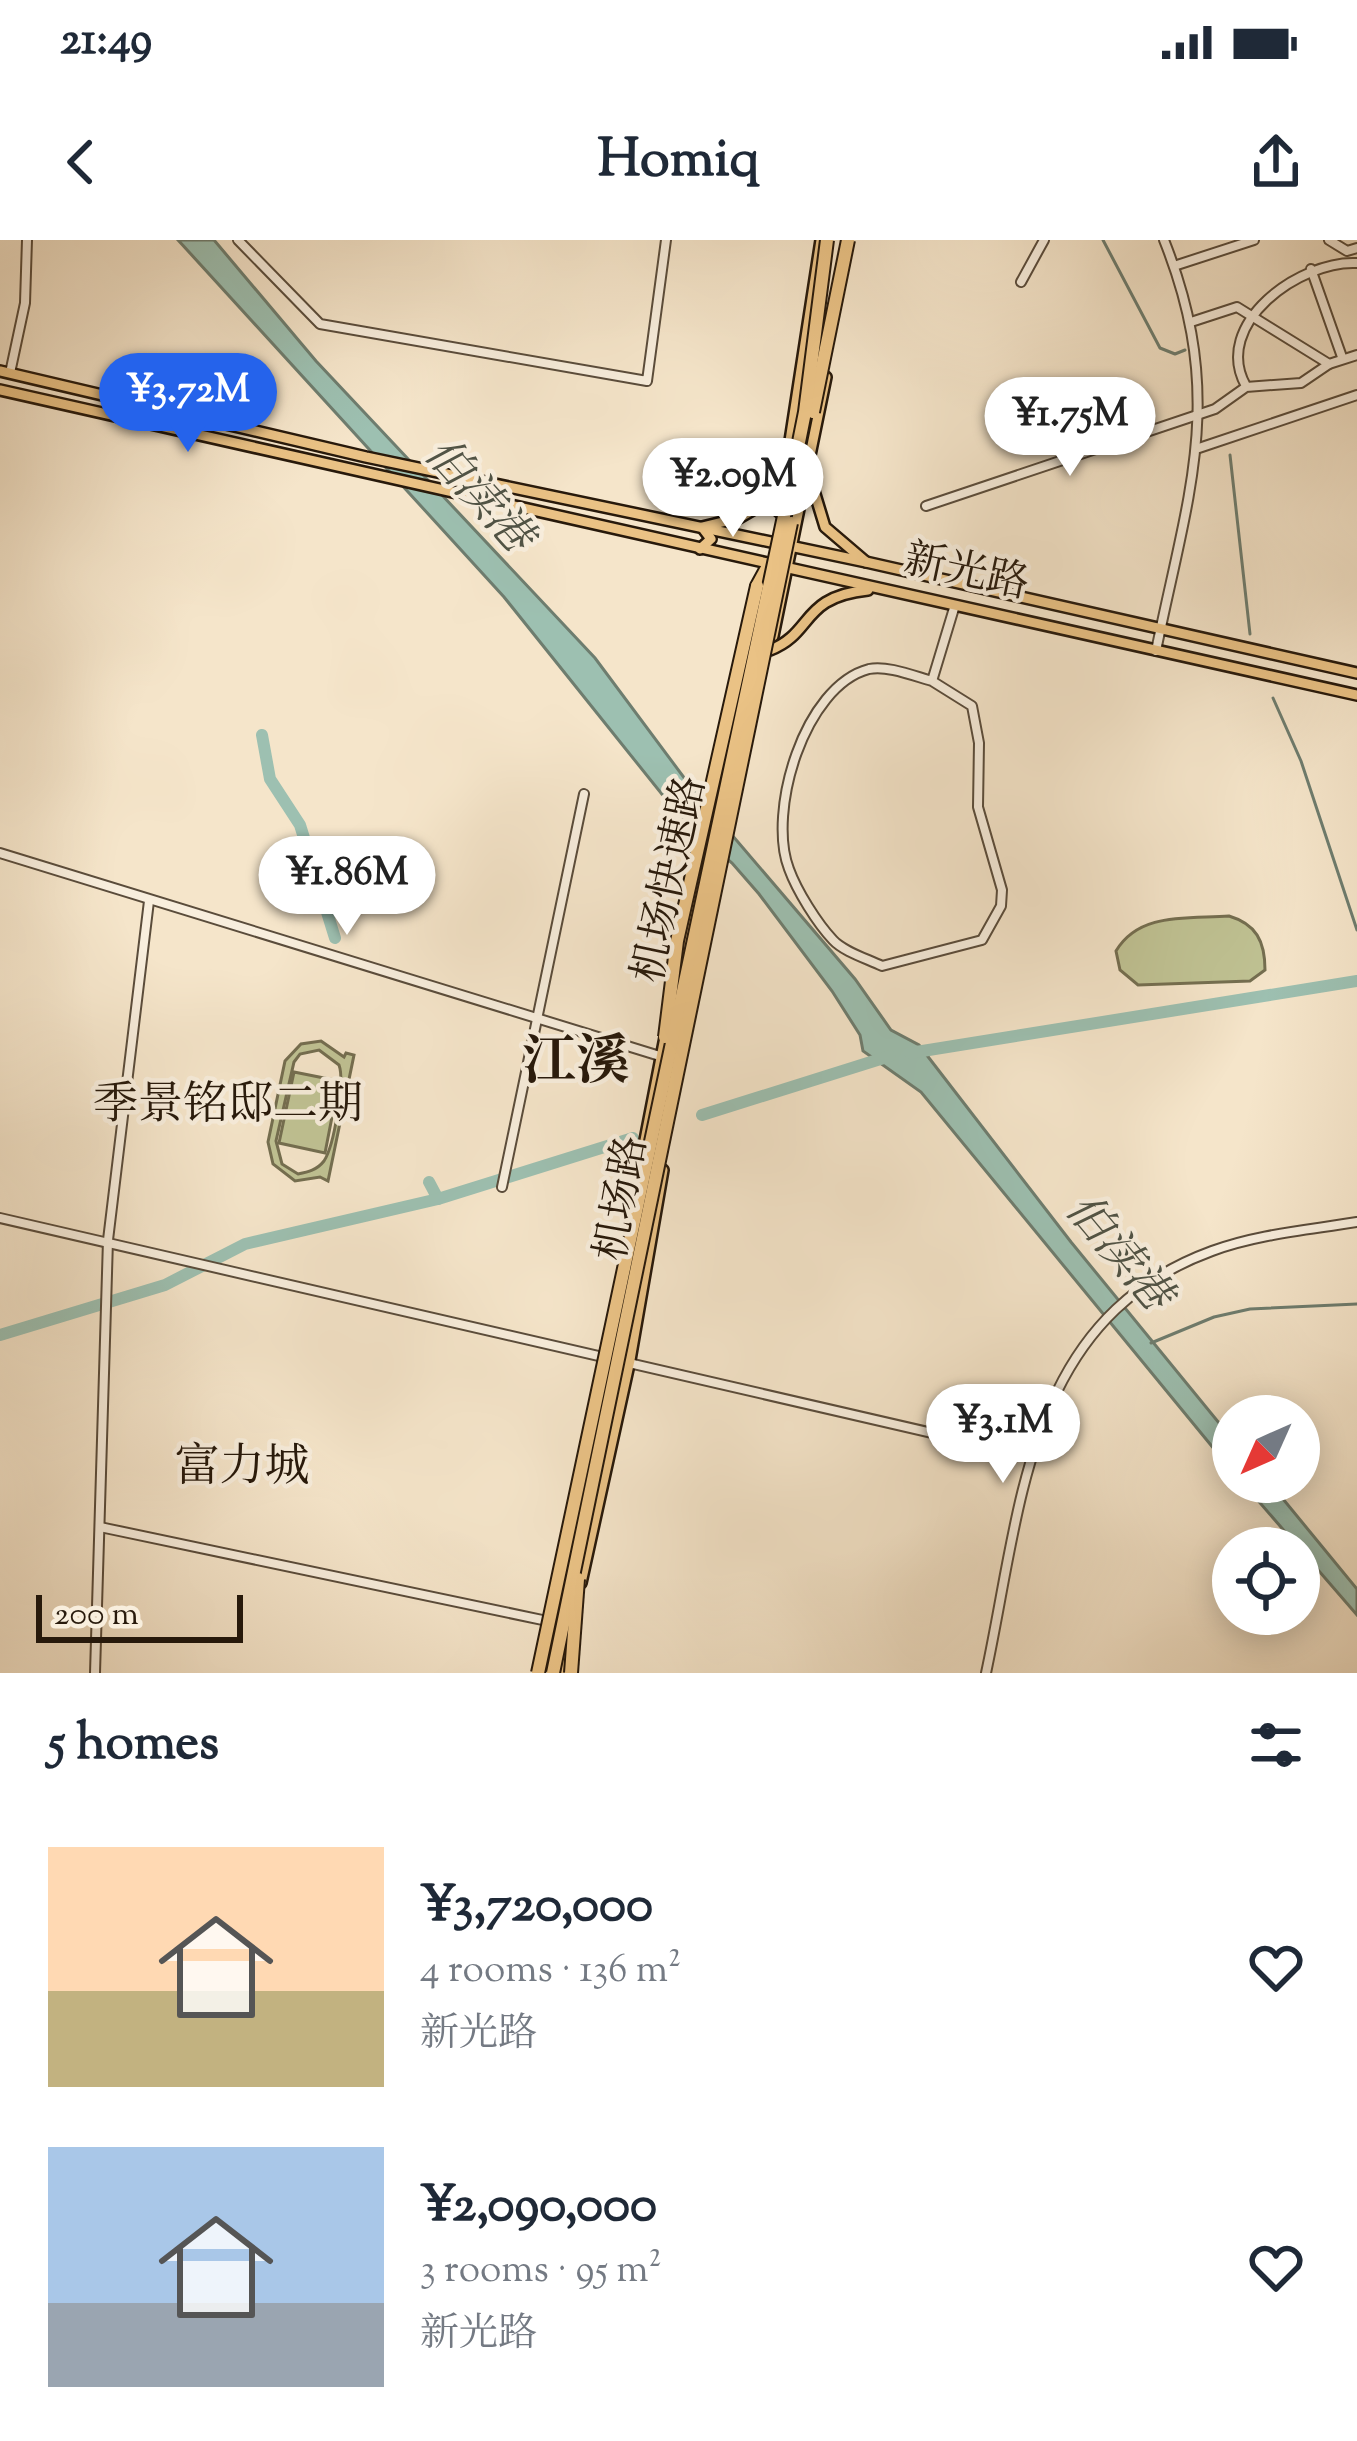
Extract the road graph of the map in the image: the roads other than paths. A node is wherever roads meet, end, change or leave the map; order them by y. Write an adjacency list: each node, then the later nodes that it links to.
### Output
1 (27, 240): 18 (street)
2 (238, 240): 3 (street)
3 (666, 240)
4 (834, 240): 24 (main road, 机场路); 25 (main road); 48 (highway, 机场快速路, bridge); 57 (highway, 机场快速路, bridge)
5 (1044, 240): 12 (street)
6 (1164, 240): 10 (street)
7 (1254, 240): 10 (street)
8 (1330, 240): 9 (street)
9 (1355, 256): 11 (street)
10 (1174, 266): 14 (street)
11 (1311, 269): 13 (street); 16 (street)
12 (1021, 282)
13 (1252, 317): 14 (street); 17 (street); 19 (street)
14 (1191, 322): 22 (street)
15 (1356, 354): 16 (street)
16 (1342, 357): 17 (street)
17 (1329, 364): 19 (street)
18 (5, 372): 27 (main road, 新光路)
19 (1246, 387): 22 (street)
20 (0, 390): 30 (main road, 新光路)
21 (1357, 395): 23 (street)
22 (1200, 411): 23 (street); 26 (street)
23 (1198, 448): 36 (street)
24 (809, 466): 29 (main road, 机场路); 31 (main road)
25 (782, 493): 27 (main road); 28 (main road)
26 (926, 506)
27 (702, 527): 28 (main road, 新光路); 30 (main road)
28 (774, 543): 29 (main road, 新光路); 32 (main road)
29 (794, 547): 31 (main road, 新光路); 33 (main road, 机场路)
30 (700, 549): 32 (main road, 新光路)
31 (866, 562): 36 (main road, 新光路)
32 (769, 564): 33 (main road, 新光路); 46 (main road, bridge); 48 (highway, bridge)
33 (789, 568): 34 (main road, 新光路); 37 (main road, 机场路)
34 (876, 589): 35 (main road, 新光路); 37 (main road)
35 (955, 605): 38 (main road, 新光路); 40 (street)
36 (1160, 629): 38 (street); 39 (main road, 新光路)
37 (770, 650): 47 (main road, 机场路, bridge)
38 (1156, 652): 41 (main road, 新光路)
39 (1357, 673)
40 (932, 681): 40 (street)
41 (1357, 695)
42 (584, 794): 45 (street)
43 (0, 853): 44 (street)
44 (149, 901): 45 (street); 52 (street)
45 (541, 1020): 46 (street); 49 (street)
46 (662, 1057): 47 (street); 53 (main road)
47 (681, 1063): 54 (main road, 机场路)
48 (663, 1076): 61 (highway, 机场快速路, bridge)
49 (502, 1187)
50 (0, 1218): 52 (street)
51 (1357, 1222): 55 (street)
52 (108, 1240): 53 (street); 56 (street)
53 (602, 1354): 54 (street); 58 (main road)
54 (630, 1360): 55 (street); 59 (main road, 机场路)
55 (1032, 1456): 64 (street)
56 (100, 1526): 58 (street); 60 (street)
57 (579, 1548): 62 (highway, 机场快速路, bridge); 63 (highway, bridge)
58 (543, 1620): 59 (street); 61 (main road)
59 (571, 1627): 62 (main road, 机场路)
60 (95, 1673)
61 (535, 1673)
62 (557, 1673)
63 (571, 1673)
64 (986, 1673)

